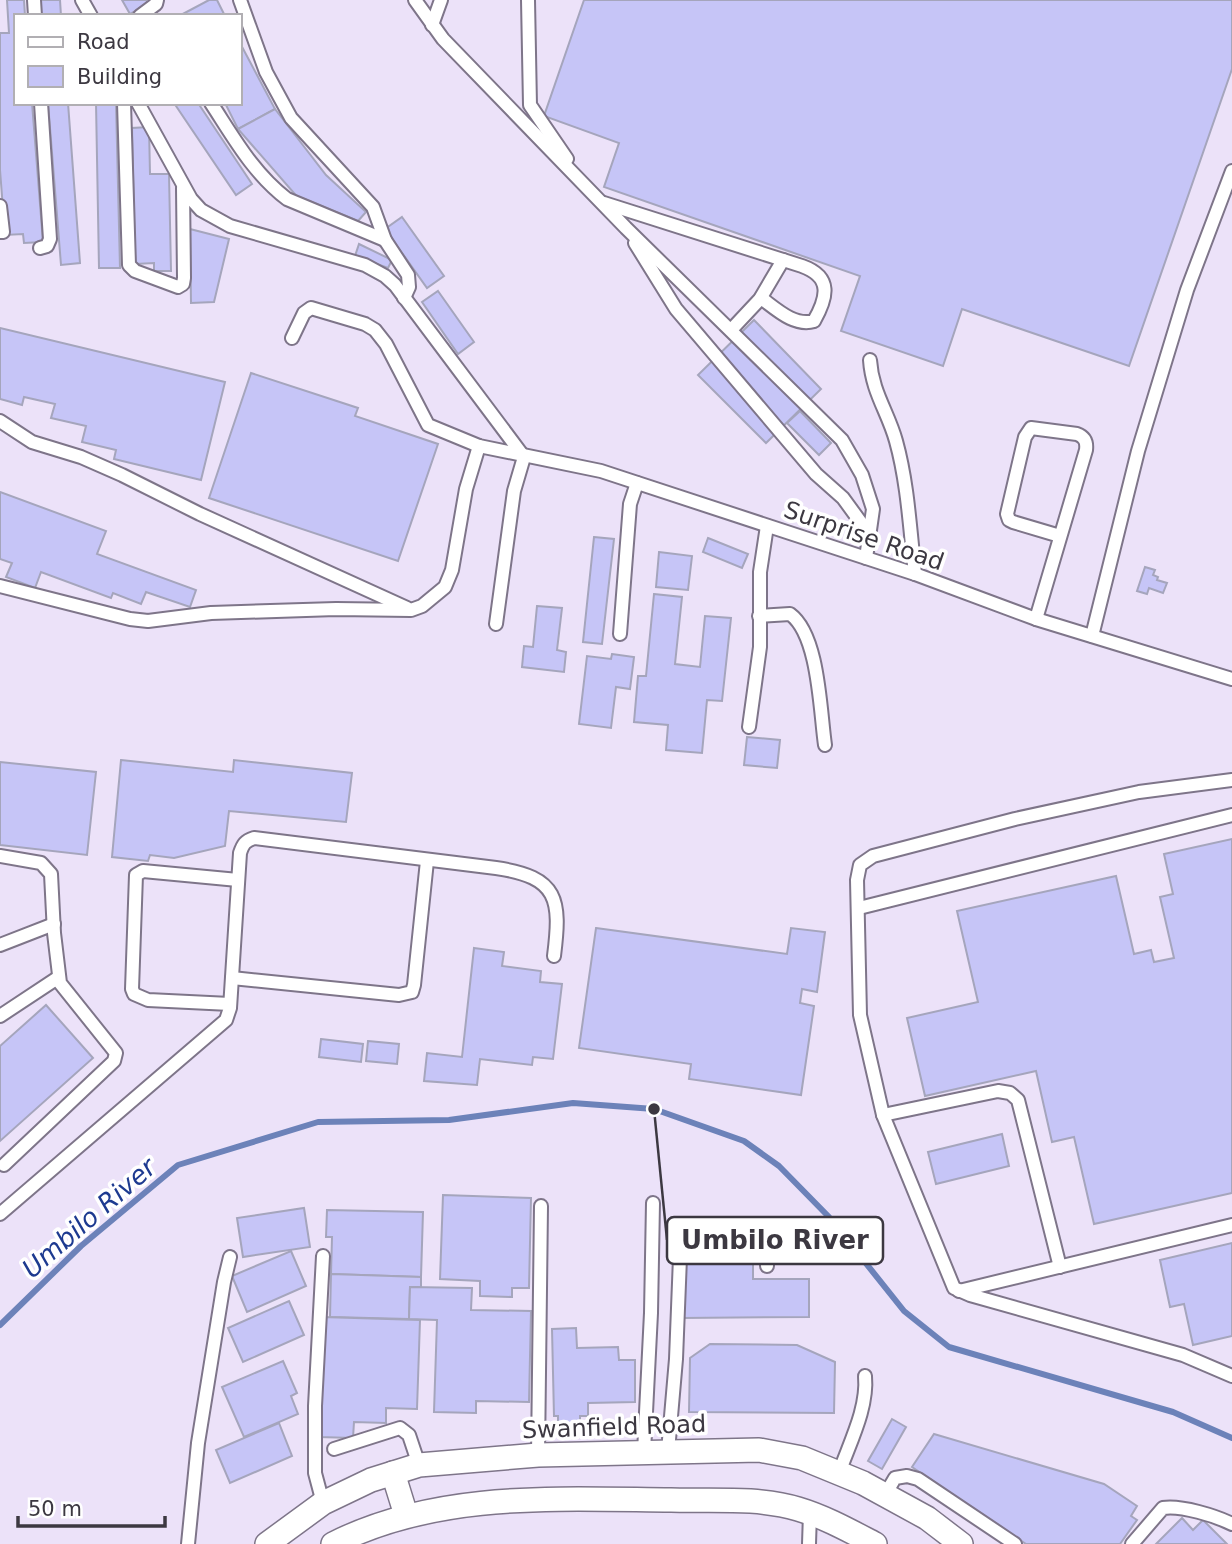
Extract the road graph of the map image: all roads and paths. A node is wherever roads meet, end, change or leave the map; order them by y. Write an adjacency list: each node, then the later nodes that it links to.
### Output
1 (157, 0): 6 (lane)
2 (240, 0): 19 (lane)
3 (415, 0): 7 (lane)
4 (441, 0): 7 (lane)
5 (528, 0): 14 (lane)
6 (143, 14)
7 (432, 25): 14 (lane)
8 (41, 105): 20 (lane)
9 (124, 105): 13 (lane)
10 (139, 105): 13 (lane)
11 (212, 105): 19 (lane)
12 (1232, 171): 42 (lane)
13 (183, 185): 22 (lane)
14 (585, 185): 15 (lane)
15 (604, 203): 17 (lane); 21 (lane)
16 (0, 206): 18 (lane)
17 (625, 228): 24 (lane); 32 (lane)
18 (0, 232)
19 (385, 240): 22 (lane)
20 (40, 248)
21 (783, 260): 23 (lane); 23 (lane)
22 (404, 298): 29 (lane)
23 (761, 298): 24 (lane)
24 (730, 330): 32 (lane)
25 (292, 338): 28 (lane, Surprise Road)
26 (870, 360): 35 (lane)
27 (0, 421): 37 (lane)
28 (479, 446): 29 (lane, Surprise Road); 37 (lane)
29 (524, 457): 30 (lane, Surprise Road); 40 (lane)
30 (637, 483): 31 (lane, Surprise Road); 41 (lane)
31 (767, 526): 34 (lane, Surprise Road); 38 (lane)
32 (870, 535): 34 (lane)
33 (1060, 536): 33 (lane); 39 (lane)
34 (866, 558): 35 (lane, Surprise Road)
35 (915, 575): 39 (lane, Surprise Road)
36 (0, 586): 37 (lane)
37 (411, 610)
38 (759, 616): 44 (lane); 45 (lane)
39 (1036, 619): 42 (lane, Surprise Road)
40 (496, 624)
41 (620, 634)
42 (1092, 636): 43 (lane, Surprise Road)
43 (1232, 679)
44 (749, 727)
45 (825, 745)
46 (1232, 780): 51 (lane)
47 (1232, 815): 51 (lane)
48 (0, 856): 52 (lane)
49 (427, 861): 50 (lane); 54 (lane); 56 (lane)
50 (238, 880): 56 (lane); 57 (lane)
51 (859, 908): 59 (lane)
52 (54, 924): 53 (lane); 55 (lane)
53 (0, 945)
54 (554, 956)
55 (59, 977): 58 (lane); 60 (lane)
56 (232, 978): 57 (lane)
57 (230, 1004): 63 (lane)
58 (0, 1016)
59 (883, 1115): 68 (lane); 69 (lane)
60 (4, 1165)
61 (653, 1203): 74 (lane)
62 (541, 1206): 75 (lane)
63 (0, 1214)
64 (1232, 1225): 68 (lane)
65 (323, 1256): 80 (lane)
66 (230, 1257): 84 (lane)
67 (767, 1266): 73 (lane)
68 (1060, 1268): 69 (lane)
69 (959, 1291): 71 (lane)
70 (865, 1376): 78 (lane)
71 (1232, 1376)
72 (334, 1449): 76 (lane)
73 (668, 1451): 74 (street, Swanfield Road); 78 (street, Swanfield Road)
74 (644, 1452): 75 (street, Swanfield Road)
75 (538, 1455): 76 (street, Swanfield Road)
76 (419, 1465): 77 (street, Swanfield Road)
77 (393, 1473): 80 (street, Swanfield Road); 82 (street)
78 (839, 1473): 79 (street, Swanfield Road)
79 (885, 1495): 89 (street, Swanfield Road); 90 (lane)
80 (323, 1503): 85 (street, Swanfield Road)
81 (810, 1513): 82 (street); 87 (lane); 88 (street)
82 (406, 1515): 86 (street)
83 (1232, 1524): 91 (lane)
84 (188, 1544)
85 (267, 1544)
86 (333, 1544)
87 (809, 1544)
88 (875, 1544)
89 (961, 1544)
90 (1015, 1544)
91 (1132, 1544)

